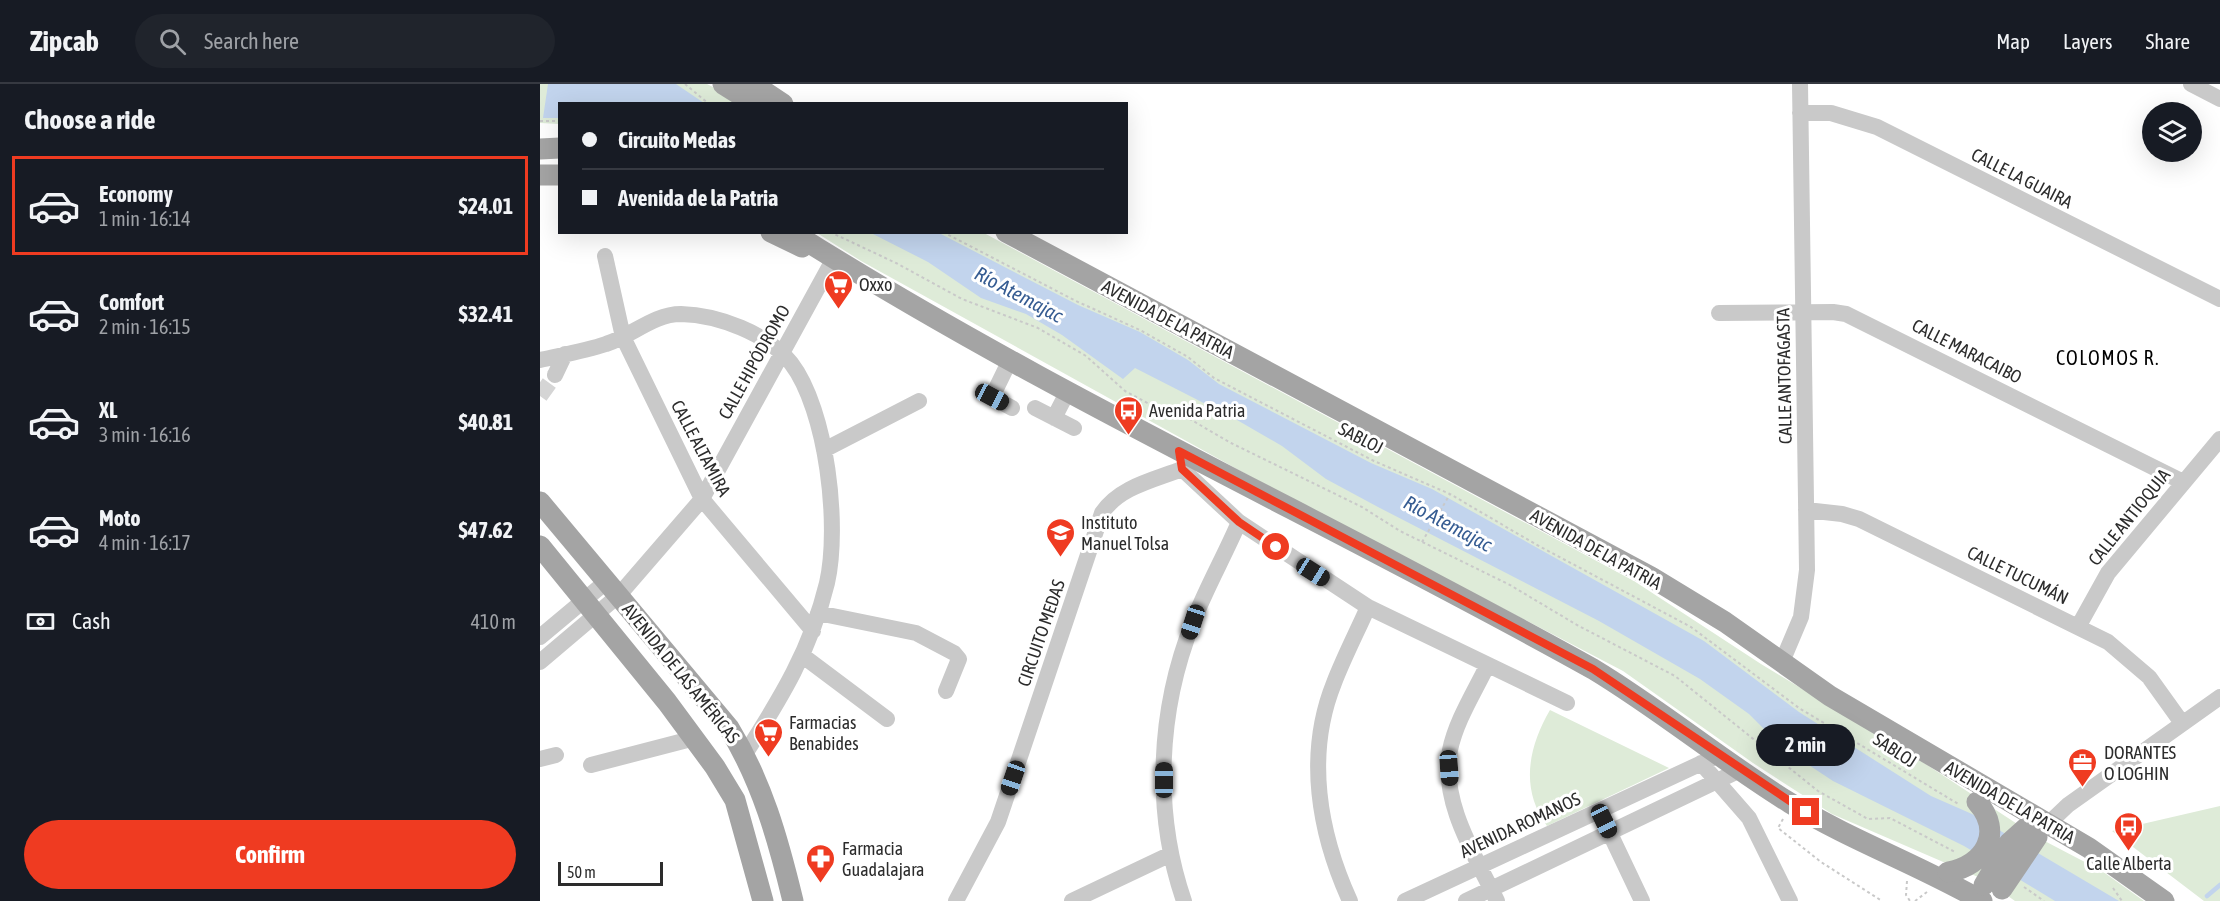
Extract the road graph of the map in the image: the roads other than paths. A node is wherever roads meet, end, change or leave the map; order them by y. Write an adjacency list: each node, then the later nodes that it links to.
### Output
1 (723, 84): 6 (main road)
2 (753, 84): 7 (main road)
3 (1800, 84): 8 (street, CALLE ANTOFAGASTA)
4 (2191, 84): 5 (street)
5 (2220, 99)
6 (752, 102)
7 (780, 102)
8 (1800, 113): 18 (street, CALLE LA GUAIRA); 20 (street, CALLE ANTOFAGASTA)
9 (558, 148): 10 (main road)
10 (540, 149)
11 (540, 175): 12 (main road)
12 (558, 175)
13 (775, 234): 17 (main road)
14 (795, 234): 17 (main road)
15 (1010, 234): 51 (main road, AVENIDA DE LA PATRIA)
16 (605, 256): 21 (street, CALLE ALTAMIRA)
17 (833, 260): 22 (street, CALLE HIPÓDROMO); 25 (main road)
18 (2220, 299)
19 (1719, 313): 20 (street, CALLE MARACAIBO)
20 (1802, 313): 36 (street, CALLE MARACAIBO); 39 (street, CALLE ANTOFAGASTA)
21 (623, 337): 22 (street); 23 (street); 37 (street, CALLE ALTAMIRA)
22 (782, 353): 34 (street); 37 (street, CALLE HIPÓDROMO)
23 (565, 354): 24 (street); 26 (street)
24 (540, 360)
25 (1010, 360): 27 (main road); 29 (street)
26 (555, 375)
27 (1068, 391): 31 (street); 35 (main road)
28 (919, 401): 34 (street)
29 (1012, 408)
30 (1035, 408): 31 (street)
31 (1054, 417): 32 (street)
32 (1074, 428)
33 (2220, 439): 36 (street, CALLE ANTIOQUIA)
34 (824, 450): 45 (street)
35 (1181, 460): 40 (street); 61 (main road); 76 (street, CIRCUITO MEDAS)
36 (2183, 482): 46 (street, CALLE ANTIOQUIA)
37 (702, 499): 42 (street, CALLE HIPÓDROMO); 47 (street, CALLE ALTAMIRA)
38 (540, 502): 42 (main road, AVENIDA DE LAS AMÉRICAS)
39 (1806, 510): 46 (street, CALLE TUCUMÁN); 51 (street, CALLE ANTOFAGASTA)
40 (1239, 522): 43 (street); 69 (street)
41 (540, 546): 44 (main road, AVENIDA DE LAS AMÉRICAS)
42 (613, 588): 44 (street, CALLE HIPÓDROMO); 60 (main road, AVENIDA DE LAS AMÉRICAS)
43 (1368, 607): 52 (street); 79 (street)
44 (589, 609): 48 (street); 50 (street); 59 (main road, AVENIDA DE LAS AMÉRICAS)
45 (818, 614): 47 (street); 53 (street)
46 (2078, 627): 57 (street, CALLE TUCUMÁN)
47 (813, 631): 49 (street)
48 (540, 637)
49 (803, 656): 56 (street); 60 (street)
50 (540, 662)
51 (1782, 662): 58 (main road, AVENIDA DE LA PATRIA)
52 (1487, 666): 55 (street); 70 (street)
53 (946, 691)
54 (2220, 697): 57 (street)
55 (1567, 703)
56 (887, 718)
57 (2182, 723): 66 (street)
58 (1896, 736): 66 (main road, AVENIDA DE LA PATRIA); 71 (main road, bridge)
59 (695, 738): 62 (street); 74 (main road, AVENIDA DE LAS AMÉRICAS)
60 (745, 754): 75 (main road, AVENIDA DE LAS AMÉRICAS)
61 (1710, 759): 63 (main road); 64 (street); 65 (street, AVENIDA ROMANOS)
62 (591, 765)
63 (1740, 770): 64 (street); 68 (main road)
64 (1717, 781): 67 (street); 83 (street)
65 (1599, 810): 67 (street); 70 (street, AVENIDA ROMANOS)
66 (2038, 829): 73 (main road, bridge); 84 (main road, AVENIDA DE LA PATRIA)
67 (1609, 832): 72 (street); 82 (street)
68 (1848, 835): 71 (main road); 73 (main road)
69 (1171, 854): 77 (street); 78 (street)
70 (1480, 865): 72 (street); 80 (street, AVENIDA ROMANOS)
71 (1948, 872): 73 (main road)
72 (1494, 895): 81 (street)
73 (1989, 895)
74 (763, 901)
75 (793, 901)
76 (956, 901)
77 (1072, 901)
78 (1184, 901)
79 (1350, 901)
80 (1405, 901)
81 (1466, 901)
82 (1642, 901)
83 (1790, 901)
84 (2164, 901)

